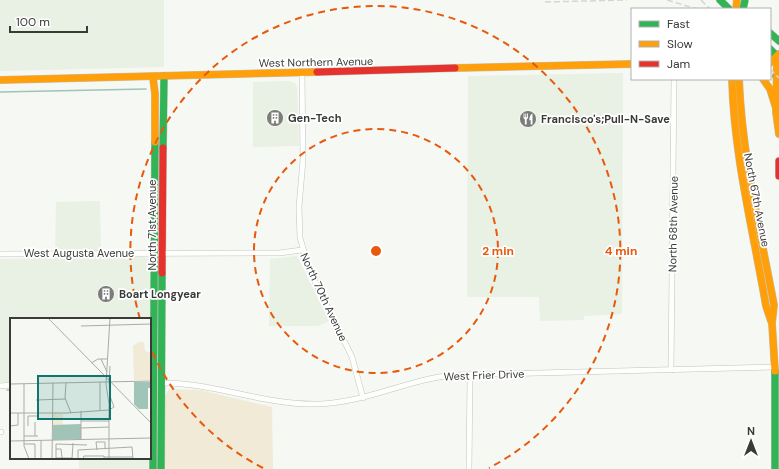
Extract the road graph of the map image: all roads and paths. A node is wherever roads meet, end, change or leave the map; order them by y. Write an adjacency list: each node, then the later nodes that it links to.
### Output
1 (720, 0): 3 (main road)
2 (737, 0): 4 (main road)
3 (728, 8)
4 (744, 8)
5 (771, 34): 6 (main road)
6 (779, 42)
7 (771, 51): 8 (main road)
8 (776, 62): 18 (main road)
9 (631, 64): 10 (main road, West Northern Avenue)
10 (302, 73): 11 (main road, West Northern Avenue); 23 (street, North 70th Avenue)
11 (164, 76): 12 (main road, West Northern Avenue); 25 (main road, North 71st Avenue)
12 (153, 77): 13 (main road, West Northern Avenue); 24 (main road, North 71st Avenue)
13 (0, 80)
14 (674, 80): 30 (street, North 68th Avenue)
15 (732, 80): 19 (main road, North 67th Avenue)
16 (739, 80): 19 (main road, North 67th Avenue)
17 (764, 80): 18 (main road)
18 (776, 108): 20 (main road)
19 (736, 119): 29 (main road, North 67th Avenue)
20 (779, 134)
21 (779, 161): 22 (main road)
22 (779, 176)
23 (302, 250): 25 (street, West Augusta Avenue); 36 (street, North 70th Avenue)
24 (154, 253): 25 (street, West Augusta Avenue); 26 (street, West Augusta Avenue); 27 (main road, North 71st Avenue)
25 (163, 253): 28 (main road, North 71st Avenue)
26 (0, 254)
27 (154, 330): 28 (main road); 32 (main road, North 71st Avenue)
28 (162, 330): 33 (main road, North 71st Avenue)
29 (777, 366): 30 (street, West Frier Drive); 42 (main road, North 67th Avenue)
30 (671, 370): 31 (street, West Frier Drive)
31 (470, 375): 36 (street, West Frier Drive); 41 (street)
32 (152, 383): 33 (street, West Frier Drive); 37 (main road, North 71st Avenue)
33 (162, 383): 36 (street, West Frier Drive); 38 (main road, North 71st Avenue)
34 (10, 385): 35 (street)
35 (0, 386)
36 (363, 398)
37 (153, 452): 38 (main road); 39 (main road, North 71st Avenue)
38 (161, 452): 40 (main road, North 71st Avenue)
39 (153, 469)
40 (161, 469)
41 (469, 469)
42 (775, 469)

